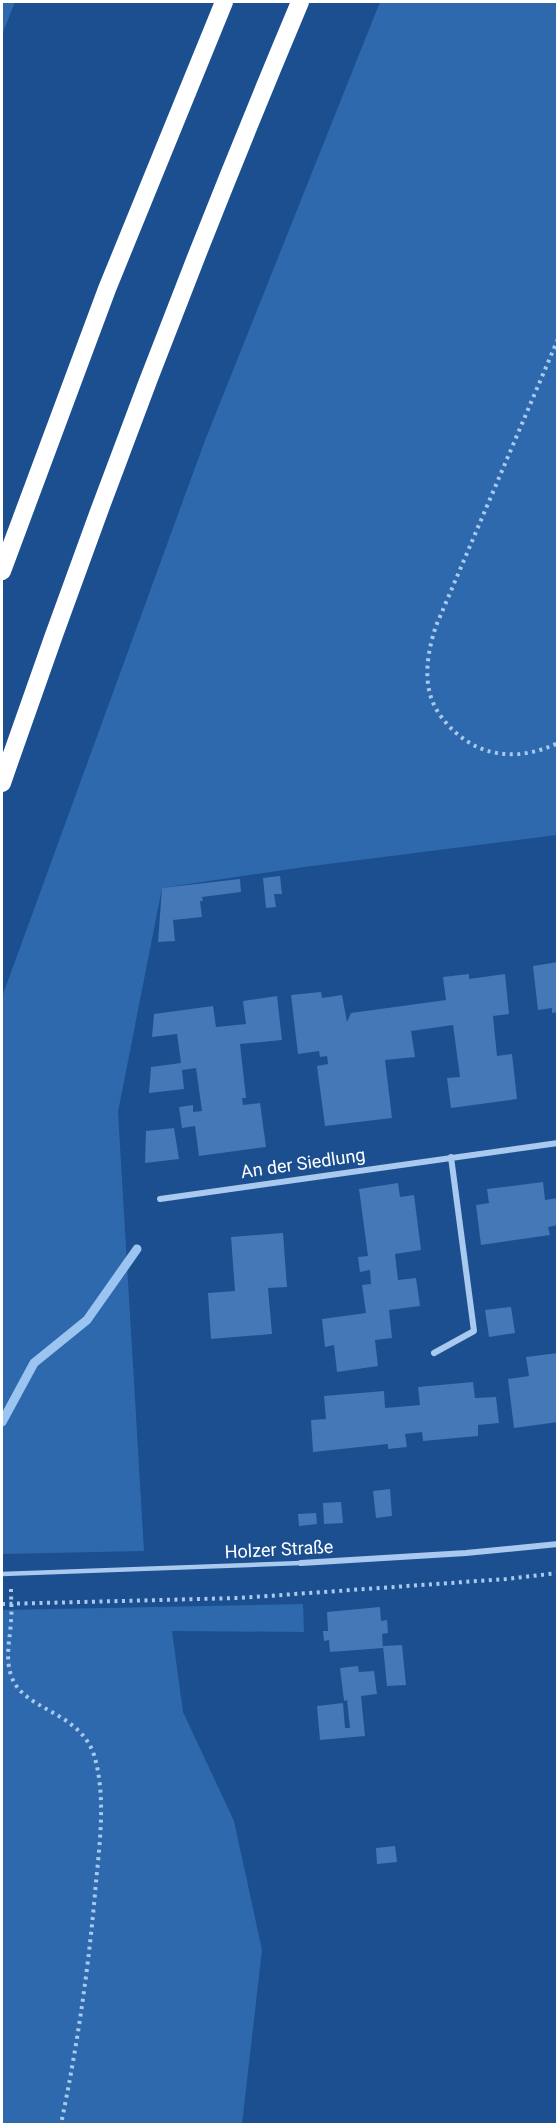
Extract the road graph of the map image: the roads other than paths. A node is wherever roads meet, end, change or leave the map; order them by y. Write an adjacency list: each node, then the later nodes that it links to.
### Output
1 (224, 2): 3 (highway)
2 (300, 2): 4 (highway)
3 (2, 572)
4 (2, 783)
5 (558, 1143): 6 (street, An der Siedlung)
6 (451, 1157): 7 (street, An der Siedlung); 8 (street)
7 (160, 1199)
8 (434, 1353)
9 (558, 1544): 10 (street, Holzer Straße)
10 (301, 1563): 11 (lane, Holzer Straße)
11 (2, 1574)

